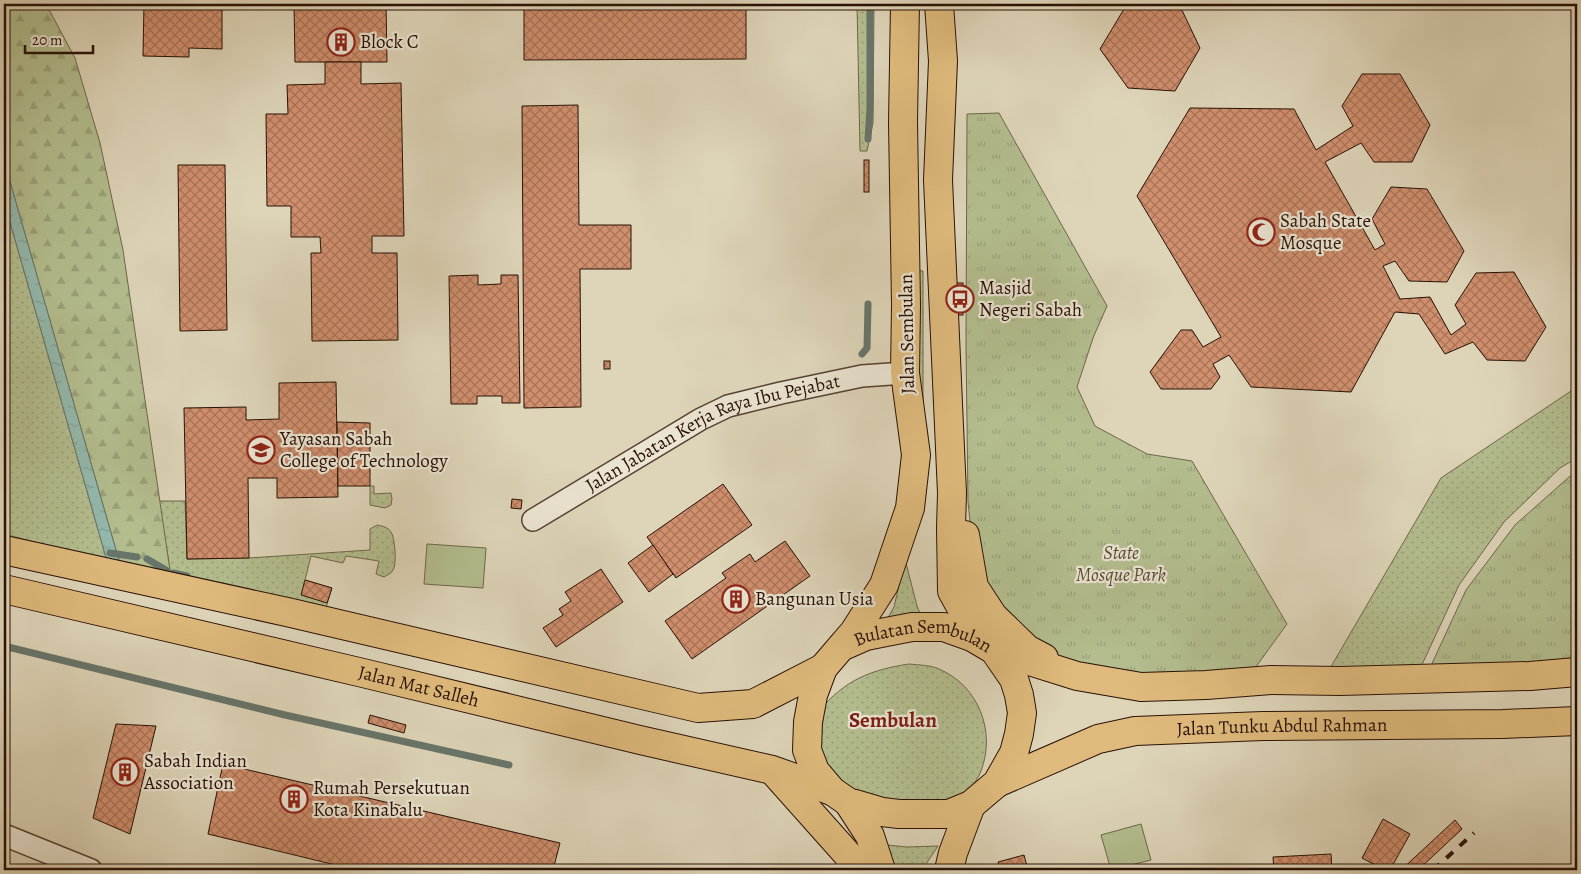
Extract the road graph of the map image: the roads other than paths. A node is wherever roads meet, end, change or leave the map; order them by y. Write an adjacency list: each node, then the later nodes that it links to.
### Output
1 (905, 4): 3 (main road, Jalan Sembulan)
2 (939, 4): 4 (main road, Jalan Sembulan)
3 (905, 373): 4 (main road); 6 (street, Jalan Jabatan Kerja Raya Ibu Pejabat); 9 (main road, Jalan Sembulan)
4 (949, 463): 5 (main road, Jalan Sembulan)
5 (952, 493): 10 (main road, Jalan Sembulan); 13 (main road)
6 (533, 520)
7 (4, 550): 11 (main road)
8 (4, 589): 15 (main road, Jalan Mat Salleh)
9 (841, 647): 10 (main road, Bulatan Sembulan); 11 (main road, Bulatan Sembulan)
10 (994, 650): 13 (main road); 16 (main road, Bulatan Sembulan)
11 (823, 668): 17 (main road, Bulatan Sembulan)
12 (1577, 672): 13 (main road)
13 (1076, 676)
14 (1577, 721): 16 (main road, Jalan Tunku Abdul Rahman)
15 (772, 770): 17 (main road, Jalan Mat Salleh); 21 (main road)
16 (997, 783): 18 (main road, Bulatan Sembulan)
17 (840, 797): 18 (main road, Bulatan Sembulan); 22 (main road)
18 (971, 805): 23 (main road)
19 (4, 835): 20 (street)
20 (91, 870)
21 (855, 870)
22 (881, 870)
23 (949, 870)

